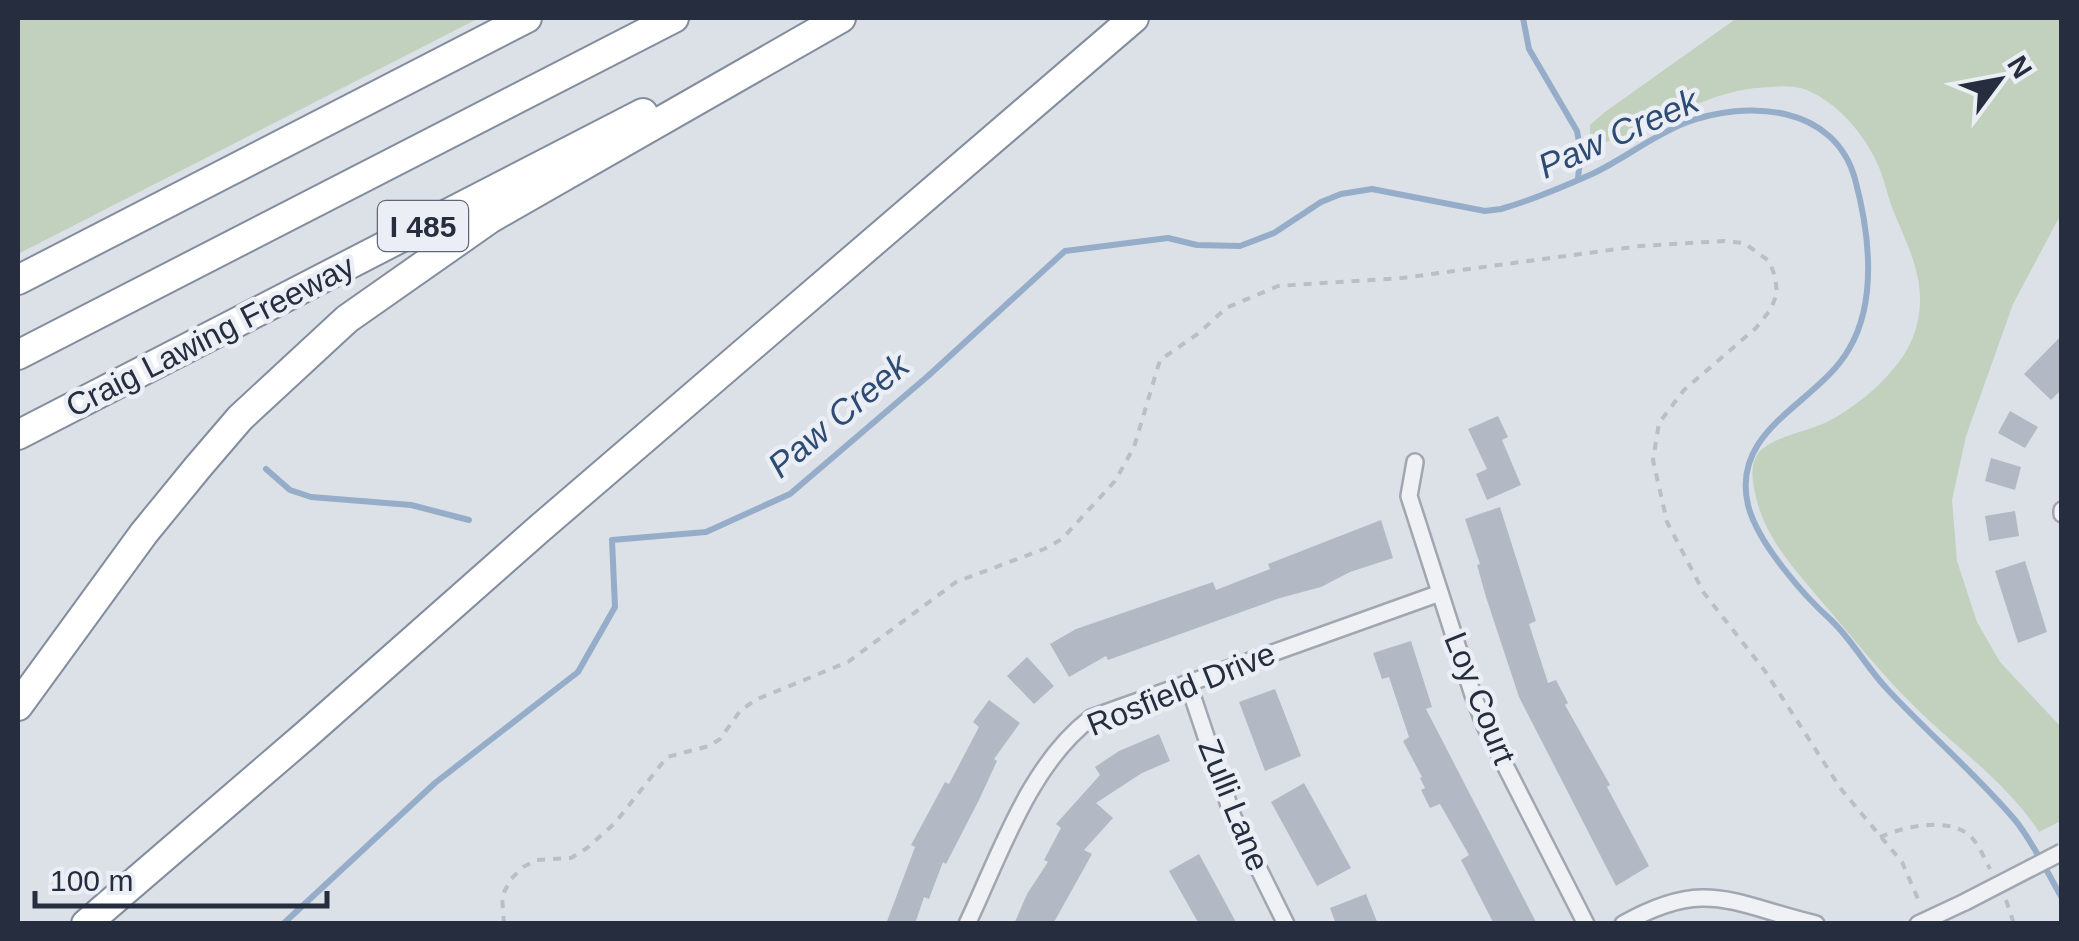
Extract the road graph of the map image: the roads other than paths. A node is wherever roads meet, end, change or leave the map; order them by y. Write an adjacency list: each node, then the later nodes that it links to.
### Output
1 (527, 18): 6 (highway)
2 (674, 18): 7 (highway, I 485)
3 (830, 18): 8 (highway, Craig Lawing Freeway / I 485)
4 (841, 18): 12 (highway)
5 (1134, 18): 14 (highway)
6 (18, 280)
7 (18, 355)
8 (18, 435)
9 (1415, 462): 10 (street, Loy Court)
10 (1440, 593): 11 (street, Rosfield Drive); 17 (street, Loy Court)
11 (1188, 683): 15 (street, Rosfield Drive); 16 (street, Zulli Lane)
12 (18, 706)
13 (2062, 852): 20 (street, bridge)
14 (86, 924)
15 (968, 924)
16 (1286, 924)
17 (1586, 924)
18 (1623, 924): 19 (street)
19 (1816, 924)
20 (1918, 924)

